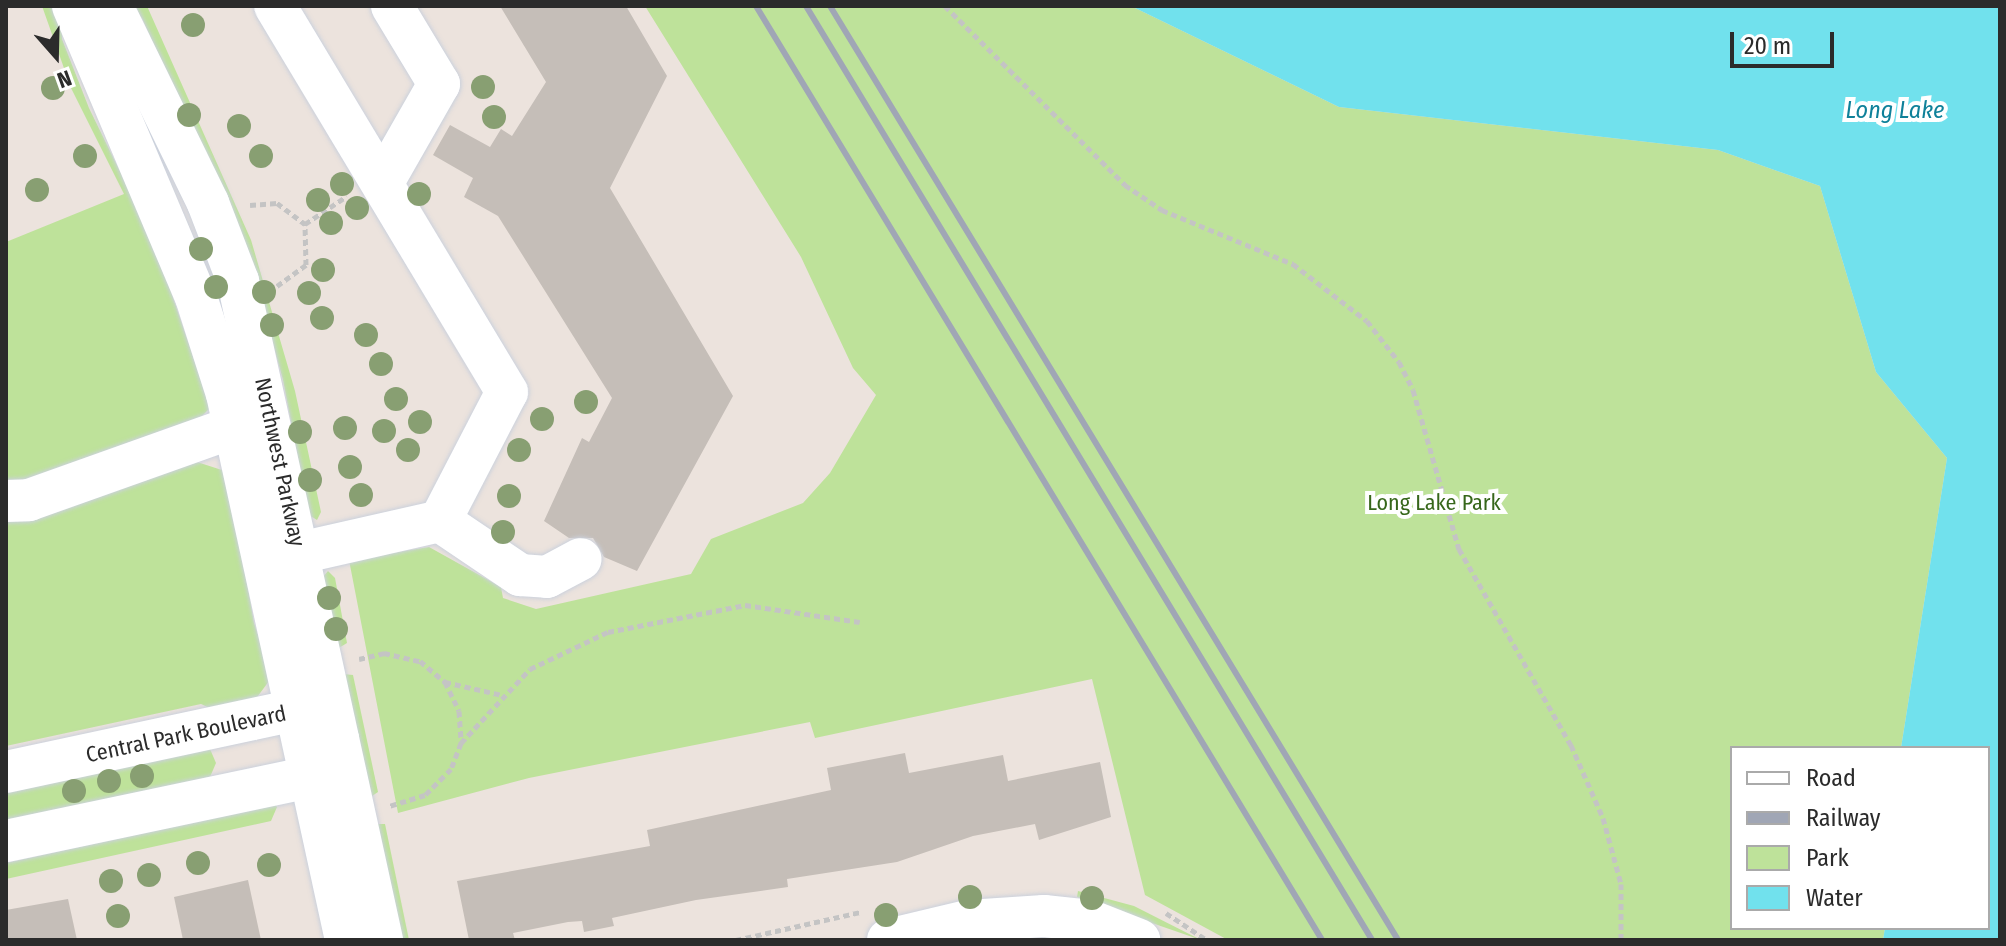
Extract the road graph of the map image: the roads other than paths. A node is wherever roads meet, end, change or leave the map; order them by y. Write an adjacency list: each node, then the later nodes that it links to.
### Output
1 (73, 6): 6 (street, Northwest Parkway)
2 (112, 6): 6 (street, Northwest Parkway)
3 (275, 6): 5 (street)
4 (392, 6): 5 (street)
5 (380, 179): 8 (street)
6 (252, 419): 7 (street); 9 (street, Northwest Parkway)
7 (6, 501)
8 (440, 521): 9 (street); 10 (street)
9 (282, 557): 11 (street, Northwest Parkway); 12 (street, Northwest Parkway)
10 (581, 559)
11 (296, 710): 12 (street, Central Park Boulevard); 13 (street, Central Park Boulevard); 14 (street, Northwest Parkway)
12 (338, 739): 14 (street); 17 (street, Northwest Parkway)
13 (6, 772)
14 (310, 777): 15 (street); 16 (street, Northwest Parkway)
15 (6, 841)
16 (346, 940)
17 (382, 940)
18 (888, 940): 19 (street)
19 (1139, 940)

